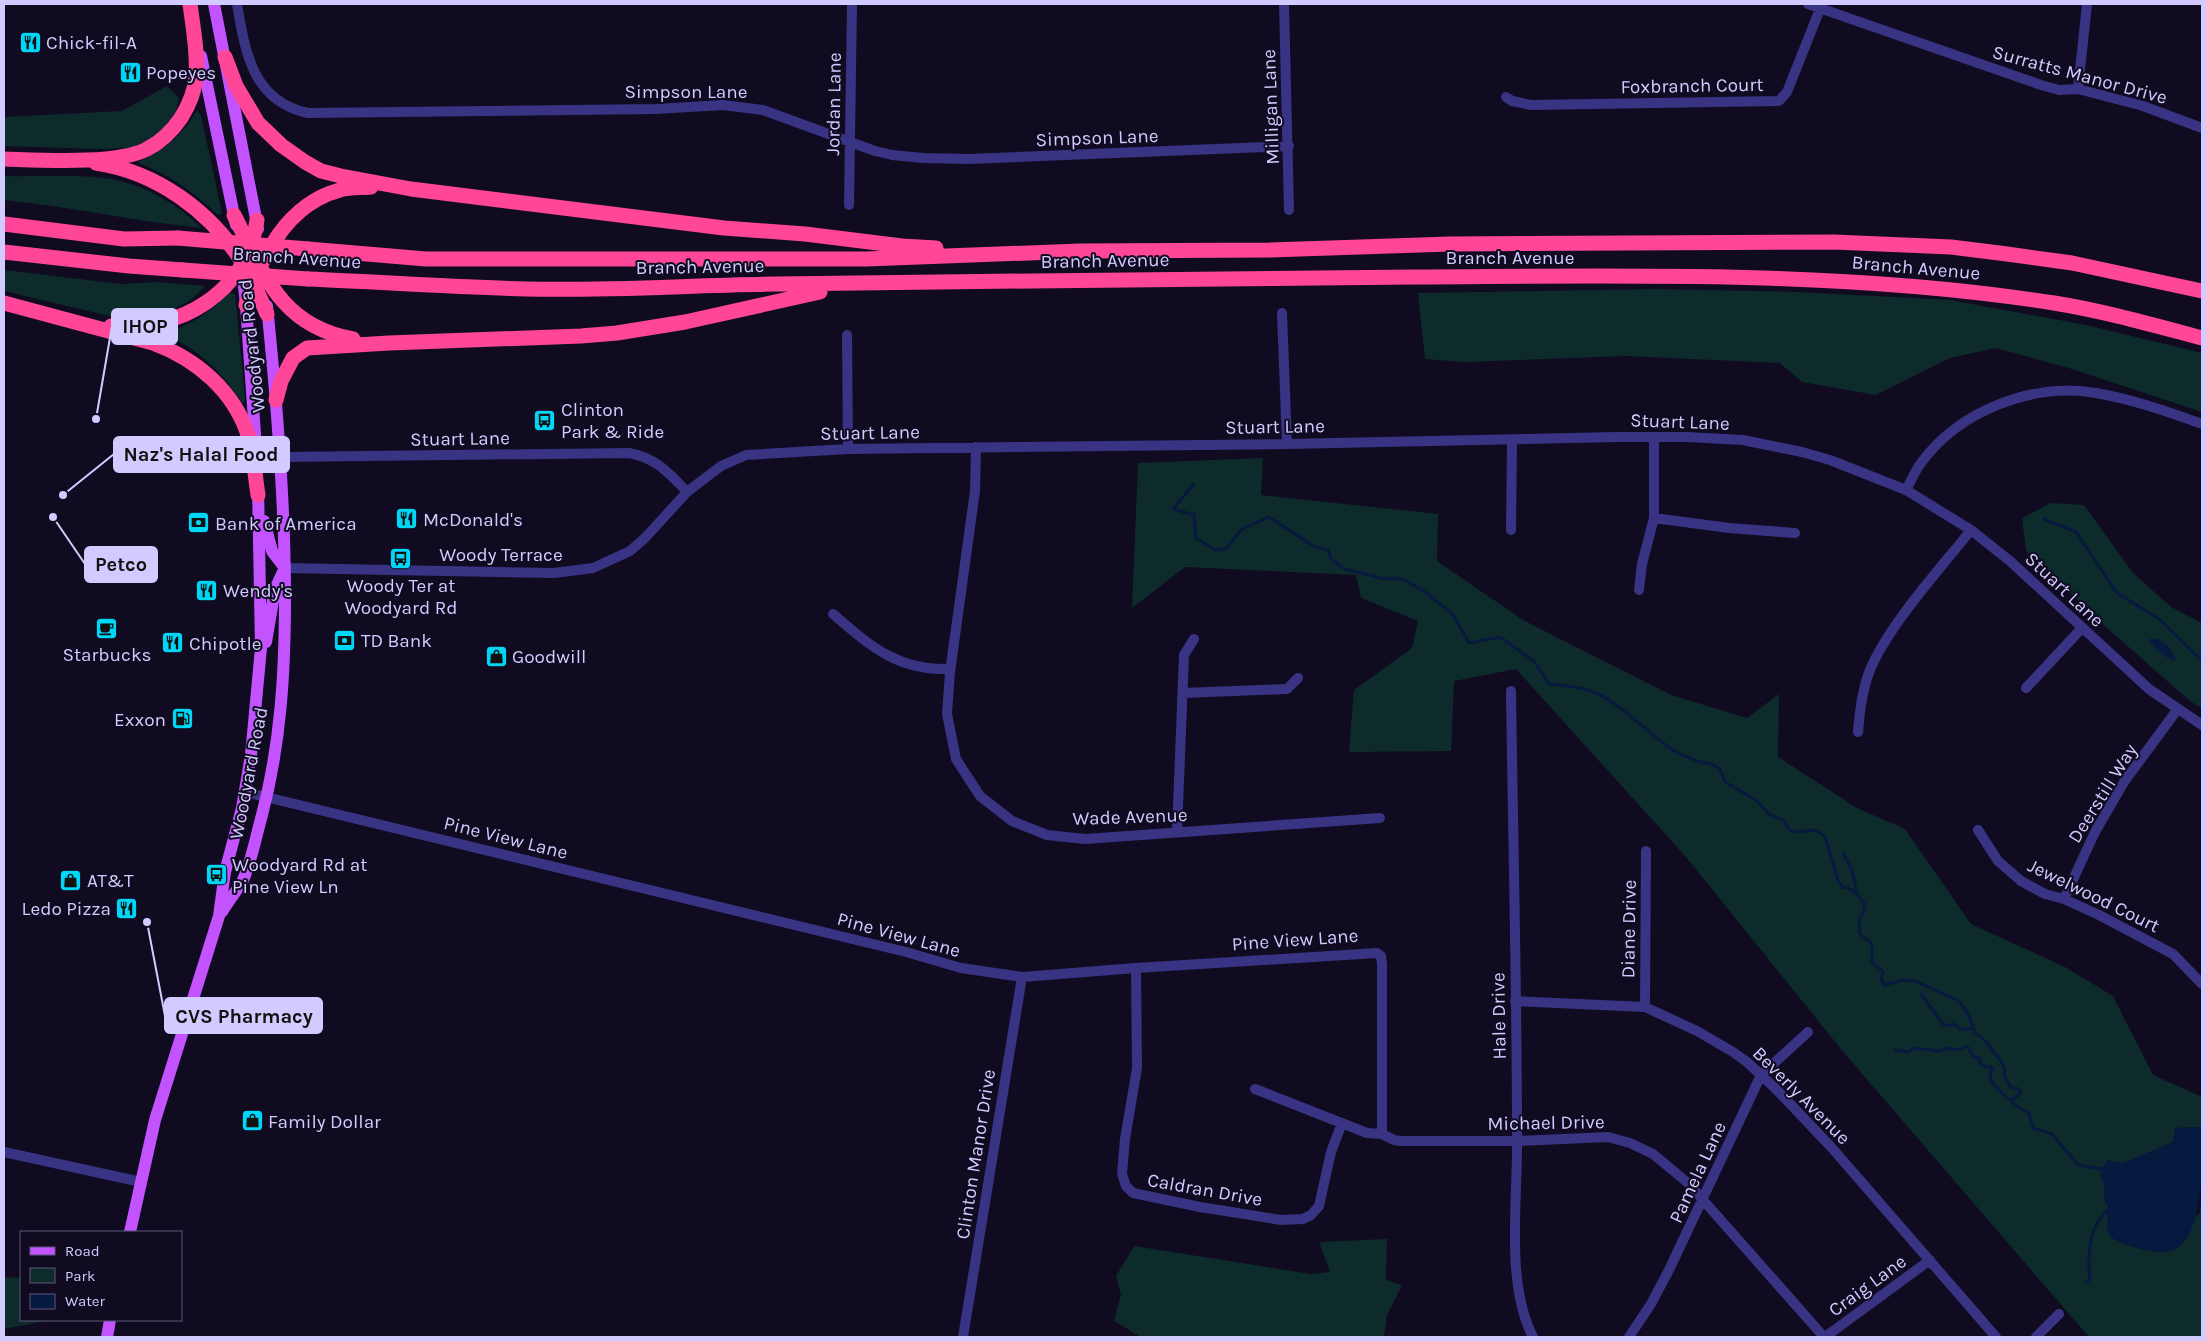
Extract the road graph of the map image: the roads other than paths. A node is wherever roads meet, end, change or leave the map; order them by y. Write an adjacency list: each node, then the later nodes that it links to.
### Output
1 (190, 4): 16 (highway); 20 (main road, Woodyard Road)
2 (237, 4): 13 (street, Simpson Lane)
3 (852, 4): 13 (street, Jordan Lane)
4 (1284, 4): 14 (street, Milligan Lane)
5 (1808, 4): 8 (street, Surratts Manor Drive)
6 (2088, 4): 10 (street)
7 (215, 6): 9 (main road, Woodyard Road)
8 (1820, 9): 10 (street, Surratts Manor Drive); 11 (street, Foxbranch Court)
9 (225, 57): 17 (highway); 21 (main road, Woodyard Road)
10 (2078, 89): 12 (street, Surratts Manor Drive)
11 (1506, 97)
12 (2202, 128)
13 (850, 141): 14 (street, Simpson Lane); 18 (street, Jordan Lane)
14 (1289, 146): 19 (street, Milligan Lane)
15 (4, 159): 16 (highway)
16 (77, 160): 26 (highway)
17 (392, 185): 25 (highway); 27 (highway)
18 (849, 205)
19 (1289, 210)
20 (234, 215): 23 (highway); 26 (main road, Woodyard Road)
21 (257, 220): 23 (highway); 27 (main road, Woodyard Road)
22 (4, 224): 25 (highway, Branch Avenue, bridge)
23 (251, 248): 26 (highway); 27 (highway)
24 (4, 252): 29 (highway, Branch Avenue, bridge)
25 (1040, 252): 30 (highway, Branch Avenue)
26 (242, 264): 28 (highway); 32 (main road, Woodyard Road); 35 (highway)
27 (261, 267): 28 (highway); 34 (main road, Woodyard Road); 38 (highway)
28 (253, 284): 32 (highway); 34 (highway)
29 (904, 284): 37 (highway, Branch Avenue); 38 (highway)
30 (2202, 291)
31 (4, 303): 35 (highway)
32 (246, 305): 49 (main road, Woodyard Road)
33 (1282, 313): 43 (street)
34 (267, 314): 39 (main road, Woodyard Road)
35 (77, 323): 49 (highway)
36 (847, 335): 45 (street)
37 (2202, 338)
38 (390, 343): 39 (highway)
39 (276, 400): 46 (main road, Woodyard Road)
40 (2202, 424): 47 (street)
41 (1654, 438): 42 (street, Stuart Lane); 47 (street, Stuart Lane); 50 (street)
42 (1512, 440): 43 (street, Stuart Lane); 51 (street)
43 (1287, 444): 44 (street, Stuart Lane)
44 (976, 447): 45 (street, Stuart Lane); 59 (street, Wade Avenue)
45 (848, 449): 48 (street, Stuart Lane)
46 (282, 457): 48 (street, Stuart Lane); 54 (main road, Woodyard Road)
47 (1906, 490): 52 (street, Stuart Lane)
48 (688, 492): 54 (street, Woody Terrace)
49 (258, 495): 54 (main road); 61 (main road, Woodyard Road)
50 (1654, 518): 53 (street); 55 (street)
51 (1511, 530)
52 (1971, 530): 57 (street, Stuart Lane); 67 (street)
53 (1795, 533)
54 (285, 568): 61 (main road); 69 (main road, Woodyard Road)
55 (1638, 590)
56 (833, 614): 59 (street)
57 (2082, 628): 62 (street); 65 (street, Stuart Lane)
58 (1194, 639): 64 (street)
59 (950, 669): 72 (street, Wade Avenue)
60 (1298, 678): 64 (street)
61 (258, 684): 68 (main road, Woodyard Road)
62 (2026, 688)
63 (1511, 691): 79 (street, Hale Drive)
64 (1183, 693): 72 (street)
65 (2177, 710): 66 (street, Stuart Lane); 74 (street, Deerstill Way)
66 (2202, 726)
67 (1858, 732)
68 (245, 792): 69 (street, Pine View Lane); 75 (main road, Woodyard Road)
69 (267, 796): 75 (main road, Woodyard Road); 77 (street, Pine View Lane)
70 (1380, 818): 72 (street, Wade Avenue)
71 (1978, 830): 74 (street, Jewelwood Court)
72 (1177, 832)
73 (1646, 851): 80 (street, Diane Drive)
74 (2064, 899): 78 (street, Jewelwood Court)
75 (219, 916): 88 (main road, Woodyard Road)
76 (1136, 968): 77 (street, Pine View Lane); 84 (street, Caldran Drive); 85 (street, Pine View Lane)
77 (1022, 977): 95 (street, Clinton Manor Drive)
78 (2202, 984)
79 (1515, 1001): 80 (street, Beverly Avenue); 86 (street, Hale Drive)
80 (1645, 1007): 82 (street, Beverly Avenue)
81 (1808, 1032): 82 (street, Pamela Lane)
82 (1761, 1075): 89 (street, Pamela Lane); 91 (street, Beverly Avenue)
83 (1255, 1089): 84 (street, Michael Drive)
84 (1342, 1123): 85 (street, Michael Drive)
85 (1382, 1134): 86 (street, Michael Drive)
86 (1517, 1140): 89 (street, Michael Drive); 96 (street, Hale Drive)
87 (4, 1152): 88 (street)
88 (141, 1182): 90 (main road, Woodyard Road)
89 (1703, 1201): 97 (street, Pamela Lane); 98 (street, Michael Drive)
90 (130, 1231)
91 (1930, 1260): 98 (street, Craig Lane); 99 (street, Beverly Avenue)
92 (2059, 1314): 100 (street)
93 (110, 1321): 94 (main road)
94 (107, 1337)
95 (963, 1337)
96 (1533, 1337)
97 (1629, 1337)
98 (1824, 1337)
99 (1996, 1337)
100 (2036, 1337)

